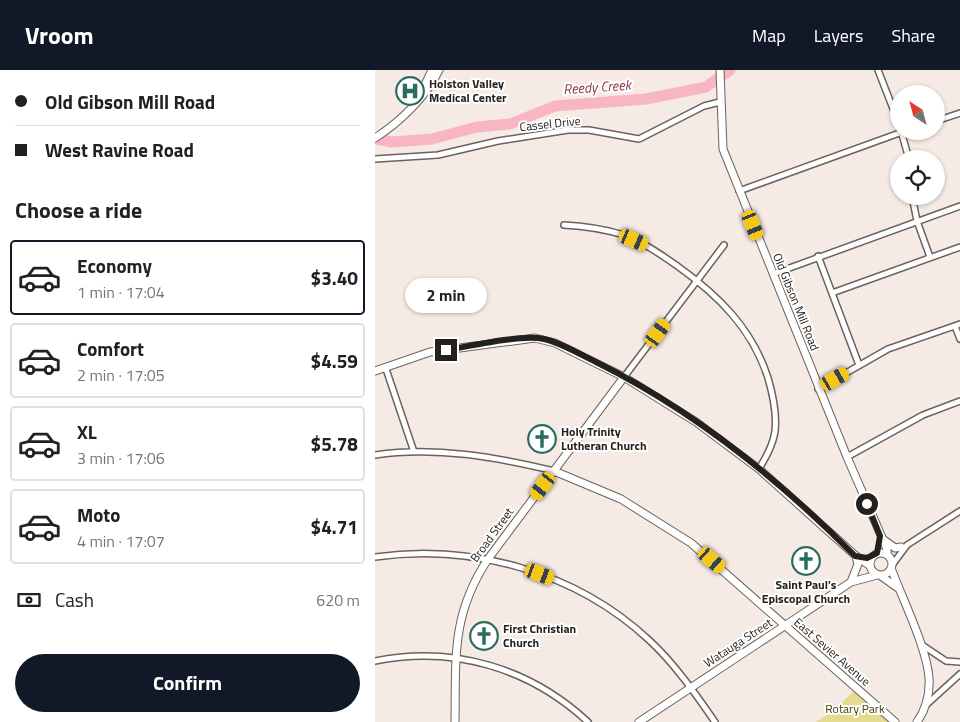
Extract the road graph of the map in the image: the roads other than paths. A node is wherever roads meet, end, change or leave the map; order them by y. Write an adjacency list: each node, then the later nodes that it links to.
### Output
1 (432, 70): 5 (street)
2 (439, 70): 5 (street)
3 (720, 70): 7 (street, Old Gibson Mill Road)
4 (878, 70): 6 (street)
5 (419, 97): 11 (street)
6 (890, 101)
7 (720, 102): 12 (street, Cassel Drive); 13 (street, Old Gibson Mill Road)
8 (960, 112): 9 (street)
9 (945, 118)
10 (890, 137): 13 (street)
11 (375, 138)
12 (375, 159)
13 (738, 191): 22 (street, Old Gibson Mill Road)
14 (914, 205): 16 (street)
15 (960, 206): 16 (street)
16 (917, 221): 20 (street); 21 (street)
17 (564, 225): 23 (street)
18 (724, 245): 23 (street, Broad Street)
19 (960, 247): 21 (street)
20 (819, 256): 22 (street); 24 (street)
21 (930, 257): 24 (street)
22 (773, 274): 31 (street, Old Gibson Mill Road)
23 (697, 280): 30 (street, Broad Street); 36 (street)
24 (832, 293): 27 (street)
25 (958, 325): 26 (street); 27 (street)
26 (960, 339)
27 (859, 365): 31 (street)
28 (386, 369): 29 (street); 30 (street); 33 (street)
29 (375, 371)
30 (625, 377): 36 (street); 37 (street, Broad Street)
31 (819, 389): 35 (street, Old Gibson Mill Road)
32 (960, 401): 35 (street)
33 (414, 452): 34 (street); 37 (street)
34 (375, 455)
35 (847, 457): 39 (street, Old Gibson Mill Road)
36 (759, 469): 44 (street)
37 (554, 471): 45 (street, Broad Street); 51 (street, East Sevier Avenue)
38 (960, 511): 40 (street)
39 (880, 536): 40 (street); 41 (street); 42 (street, Old Gibson Mill Road)
40 (904, 546): 42 (street); 47 (street)
41 (875, 555): 42 (street); 44 (street); 46 (street)
42 (887, 555): 47 (street)
43 (375, 556): 45 (street)
44 (855, 556): 46 (street); 49 (street)
45 (488, 559): 53 (street, Broad Street); 57 (street)
46 (869, 565): 48 (street); 49 (street)
47 (892, 566): 48 (street); 50 (street)
48 (879, 575): 49 (street, Watauga Street); 50 (street)
49 (851, 582): 51 (street, Watauga Street)
50 (898, 589): 52 (street)
51 (785, 626): 57 (street, Watauga Street); 64 (street, East Sevier Avenue)
52 (919, 644): 55 (street); 58 (street)
53 (456, 657): 54 (street); 60 (street, Broad Street); 61 (street)
54 (375, 661)
55 (960, 662)
56 (960, 674): 58 (street)
57 (691, 687): 62 (street, Watauga Street); 63 (street)
58 (925, 705): 59 (street)
59 (923, 714): 65 (street); 66 (street)
60 (455, 722)
61 (588, 722)
62 (639, 722)
63 (715, 722)
64 (895, 722)
65 (917, 722)
66 (922, 722)

